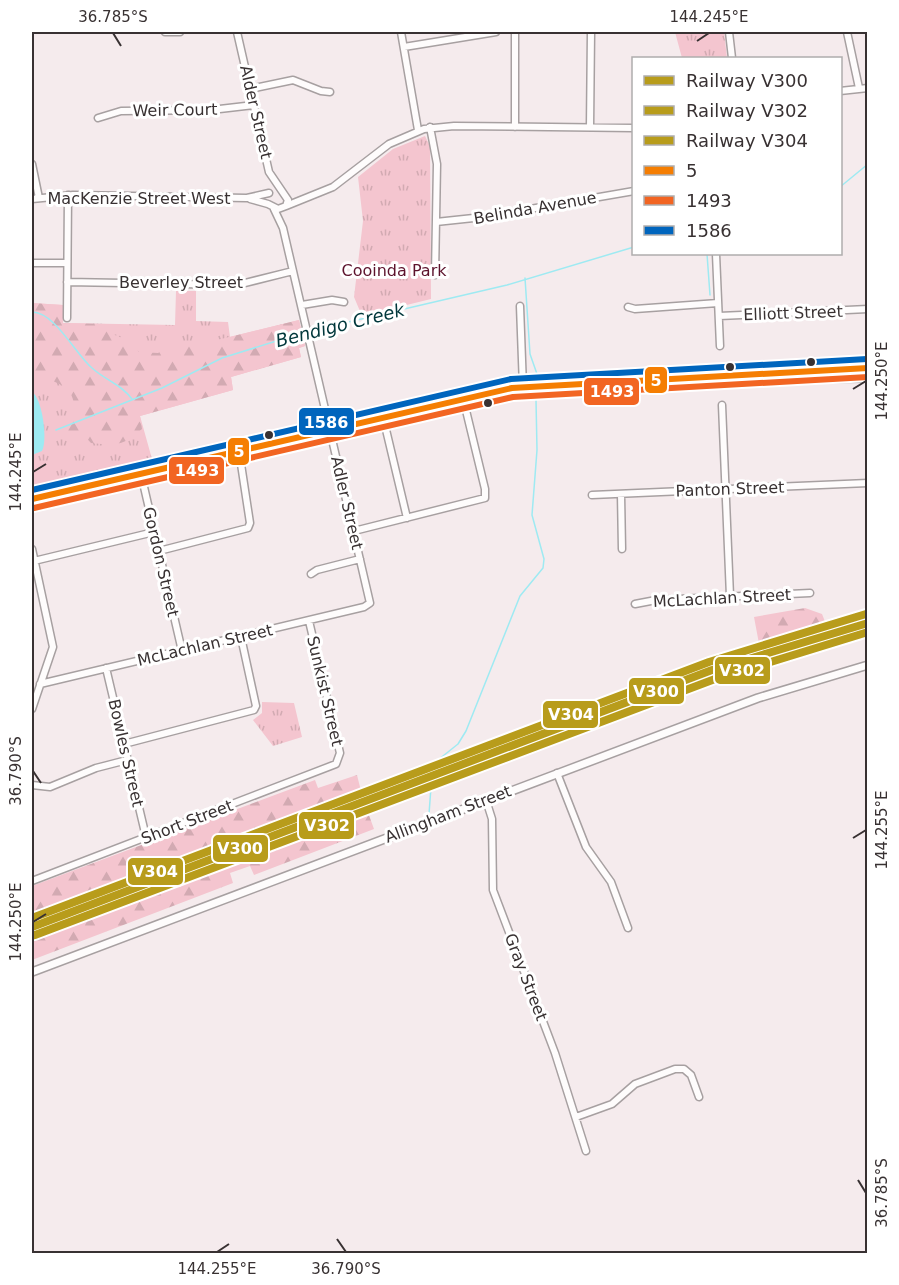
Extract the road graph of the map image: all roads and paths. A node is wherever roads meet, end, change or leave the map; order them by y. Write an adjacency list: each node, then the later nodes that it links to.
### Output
1 (165, 32): 2 (street)
2 (180, 32)
3 (237, 32): 14 (street, Alder Street)
4 (401, 32): 10 (street)
5 (496, 32): 10 (street)
6 (515, 32): 19 (street)
7 (591, 32): 21 (street)
8 (729, 32): 11 (street)
9 (847, 32): 12 (street)
10 (404, 47): 23 (street)
11 (732, 57)
12 (859, 88): 13 (street); 15 (street)
13 (867, 88)
14 (250, 89): 16 (street); 17 (street, Alder Street)
15 (842, 90)
16 (330, 92)
17 (254, 105): 18 (street, Weir Court); 25 (street, Alder Street)
18 (98, 118)
19 (515, 127): 20 (street); 21 (street)
20 (430, 128): 23 (street); 37 (street)
21 (590, 128): 22 (street)
22 (632, 128)
23 (418, 130): 32 (street)
24 (32, 164): 30 (street)
25 (269, 172): 26 (street, Alder Street); 28 (street)
26 (283, 191): 28 (street); 32 (street); 35 (street)
27 (632, 191): 37 (street, Belinda Avenue)
28 (269, 192): 31 (street, MacKenzie Street West); 34 (street)
29 (68, 195): 30 (street, MacKenzie Street West); 31 (street, MacKenzie Street West); 40 (street)
30 (39, 198): 33 (street, MacKenzie Street West)
31 (247, 198): 34 (street, MacKenzie Street West)
32 (307, 198): 35 (street)
33 (32, 199)
34 (268, 204): 36 (street)
35 (285, 207): 36 (street); 38 (street, Adler Street)
36 (274, 209): 38 (street, Adler Street)
37 (436, 222): 43 (street)
38 (283, 228): 42 (street, Adler Street)
39 (716, 255): 46 (street)
40 (67, 262): 41 (street); 44 (street)
41 (32, 263)
42 (293, 271): 44 (street, Beverley Street); 47 (street, Adler Street)
43 (435, 275)
44 (67, 282): 52 (street)
45 (344, 302): 47 (street)
46 (718, 303): 49 (street); 51 (street)
47 (302, 305): 61 (street, Adler Street)
48 (520, 306): 57 (street)
49 (628, 307)
50 (867, 309): 51 (street, Elliott Street)
51 (719, 316): 53 (street)
52 (67, 318)
53 (720, 346)
54 (867, 368): 55 (highway)
55 (753, 376): 56 (highway); 57 (highway)
56 (867, 377)
57 (523, 387): 58 (highway)
58 (463, 398): 60 (highway); 69 (street)
59 (722, 405): 65 (street)
60 (384, 417): 61 (highway); 69 (street)
61 (331, 430): 62 (highway); 70 (street, Adler Street)
62 (239, 451): 63 (highway); 74 (street)
63 (141, 474): 68 (highway); 71 (street, Gordon Street)
64 (867, 483): 65 (street, Panton Street)
65 (725, 489): 66 (street, Panton Street); 79 (street)
66 (621, 494): 67 (street, Panton Street); 73 (street)
67 (592, 495)
68 (32, 499)
69 (407, 518): 70 (street)
70 (354, 531): 75 (street, Adler Street)
71 (154, 532): 74 (street, Gordon Street); 76 (street)
72 (32, 549): 76 (street)
73 (622, 549)
74 (159, 551): 84 (street, Gordon Street)
75 (360, 559): 77 (street); 80 (street, Adler Street)
76 (33, 562): 87 (street)
77 (311, 574)
78 (810, 593): 79 (street, McLachlan Street)
79 (730, 596): 81 (street, McLachlan Street)
80 (369, 604): 82 (street, McLachlan Street)
81 (635, 604)
82 (309, 621): 83 (street, McLachlan Street); 91 (street, Sunkist Street)
83 (241, 637): 84 (street, McLachlan Street); 89 (street)
84 (182, 651): 86 (street, McLachlan Street)
85 (867, 665): 92 (street, Allingham Street)
86 (106, 669): 87 (street, McLachlan Street); 89 (street, Bowles Street)
87 (40, 684): 88 (street)
88 (32, 709)
89 (124, 744): 90 (street, Bowles Street)
90 (127, 760): 93 (street); 95 (street, Bowles Street)
91 (340, 760): 95 (street, Short Street)
92 (557, 773): 94 (street, Allingham Street); 97 (street)
93 (32, 785)
94 (486, 800): 98 (street, Allingham Street); 100 (street, Gray Street)
95 (146, 837): 96 (street, Short Street)
96 (32, 880)
97 (628, 928)
98 (32, 972)
99 (699, 1096): 100 (street)
100 (576, 1118): 101 (street, Gray Street)
101 (586, 1151)

